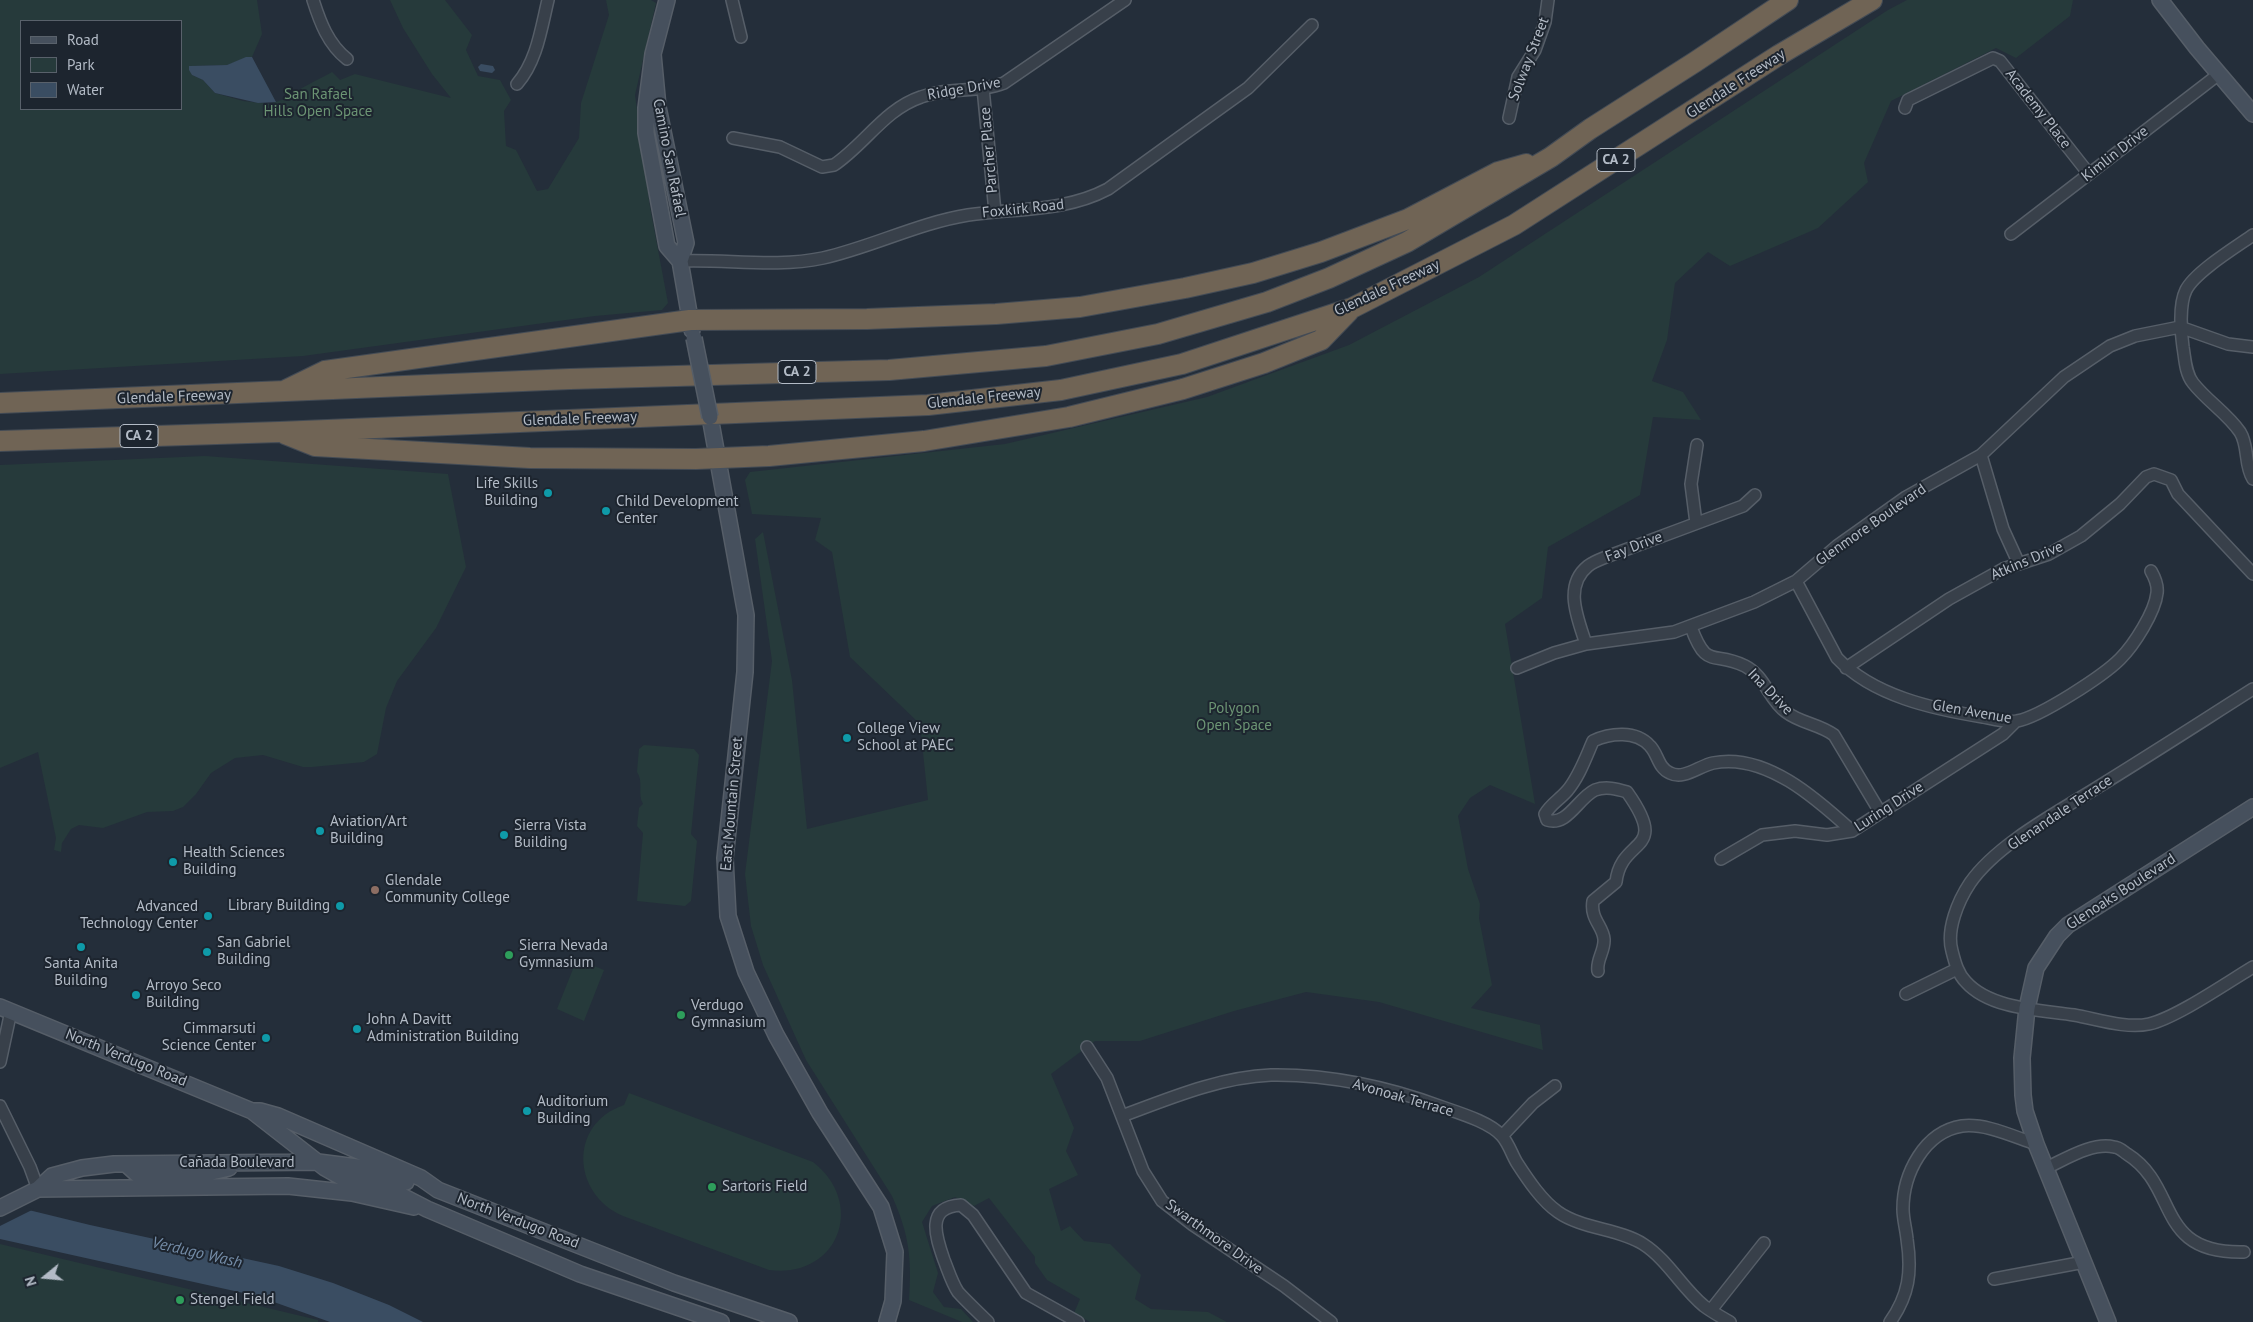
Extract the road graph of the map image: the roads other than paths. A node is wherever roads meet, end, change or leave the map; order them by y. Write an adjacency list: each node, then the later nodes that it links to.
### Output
1 (313, 0): 12 (street)
2 (548, 0): 14 (street)
3 (667, 0): 25 (main road, Camino San Rafael)
4 (732, 0): 11 (street)
5 (1126, 0): 15 (street, Ridge Drive)
6 (1548, 0): 18 (street, Solway Street)
7 (1788, 0): 20 (highway, Glendale Freeway / CA 2)
8 (1872, 0): 26 (highway, Glendale Freeway / CA 2)
9 (2166, 1): 13 (main road)
10 (1312, 25): 22 (street, Foxkirk Road)
11 (741, 37)
12 (347, 58)
13 (2219, 74): 17 (main road); 21 (street, Kimlin Drive)
14 (517, 84)
15 (983, 88): 19 (street, Ridge Drive); 22 (street, Parcher Place)
16 (1905, 108): 21 (street, Academy Place)
17 (2253, 114)
18 (1509, 118)
19 (733, 138)
20 (1552, 157): 28 (highway); 30 (highway, Glendale Freeway / CA 2)
21 (2089, 174): 23 (street, Kimlin Drive)
22 (995, 212): 25 (street, Foxkirk Road)
23 (2011, 234)
24 (2253, 235): 27 (street)
25 (680, 261): 28 (main road, Camino San Rafael)
26 (1352, 308): 32 (highway, Glendale Freeway / CA 2); 35 (highway)
27 (2180, 327): 29 (street); 36 (street, Glenmore Boulevard); 37 (street)
28 (692, 329): 30 (highway); 35 (main road, East Mountain Street, bridge)
29 (2253, 347)
30 (280, 393): 31 (highway, Glendale Freeway / CA 2)
31 (0, 403)
32 (279, 432): 33 (highway, Glendale Freeway / CA 2); 35 (highway)
33 (0, 441)
34 (1697, 445): 39 (street)
35 (716, 450): 86 (main road, East Mountain Street)
36 (1981, 454): 40 (street); 43 (street, Glenmore Boulevard)
37 (2253, 479)
38 (1755, 494): 39 (street, Fay Drive)
39 (1696, 523): 45 (street, Fay Drive)
40 (2019, 564): 42 (street, Atkins Drive); 47 (street, Atkins Drive)
41 (2151, 571): 49 (street, Glen Avenue)
42 (2253, 574)
43 (1796, 581): 44 (street, Glenmore Boulevard); 47 (street, Glen Avenue)
44 (1691, 627): 45 (street, Glenmore Boulevard); 51 (street, Ina Drive)
45 (1586, 644): 46 (street, Glenmore Boulevard)
46 (1517, 668)
47 (1846, 668): 49 (street, Glen Avenue)
48 (2253, 689): 55 (street, Glenandale Terrace)
49 (2015, 722): 51 (street, Luring Drive)
50 (2253, 807): 58 (main road, Glenoaks Boulevard)
51 (1880, 812): 52 (street, Luring Drive)
52 (1852, 831): 53 (street, Luring Drive); 56 (street)
53 (1721, 859)
54 (2253, 967): 58 (street, Glenandale Terrace)
55 (1957, 970): 57 (street); 58 (street, Glenandale Terrace)
56 (1598, 971)
57 (1906, 994)
58 (2027, 1008): 67 (main road, Glenoaks Boulevard)
59 (5, 1009): 61 (street); 64 (main road, North Verdugo Road)
60 (1087, 1047): 65 (street, Swarthmore Drive)
61 (0, 1062)
62 (1556, 1086): 66 (street)
63 (0, 1108): 73 (street)
64 (252, 1112): 68 (main road, North Verdugo Road); 74 (main road, North Verdugo Road)
65 (1122, 1116): 66 (street, Avonoak Terrace); 89 (street, Swarthmore Drive)
66 (1502, 1136): 83 (street, Avonoak Terrace)
67 (2036, 1144): 71 (main road, Glenoaks Boulevard); 91 (street)
68 (318, 1162): 69 (main road, Cañada Boulevard); 74 (main road, Cañada Boulevard); 76 (main road, North Verdugo Road)
69 (237, 1163): 70 (main road, Cañada Boulevard); 72 (main road)
70 (126, 1164): 72 (main road); 73 (main road, Cañada Boulevard)
71 (2046, 1168): 79 (street); 80 (main road, Glenoaks Boulevard)
72 (181, 1183): 73 (main road, Cañada Boulevard); 76 (main road, Cañada Boulevard)
73 (38, 1189): 75 (main road, Cañada Boulevard)
74 (438, 1190): 78 (main road, North Verdugo Road)
75 (0, 1208)
76 (426, 1209): 81 (main road, North Verdugo Road)
77 (1764, 1243): 83 (street)
78 (591, 1249): 81 (main road); 85 (main road, North Verdugo Road)
79 (2244, 1252)
80 (2084, 1262): 82 (street); 92 (main road, Glenoaks Boulevard)
81 (580, 1274): 84 (main road, North Verdugo Road)
82 (1994, 1279)
83 (1711, 1310): 90 (street, Avonoak Terrace)
84 (721, 1322)
85 (789, 1322)
86 (887, 1322)
87 (988, 1322): 88 (street)
88 (1078, 1322)
89 (1331, 1322)
90 (1730, 1322)
91 (1890, 1322)
92 (2108, 1322)

